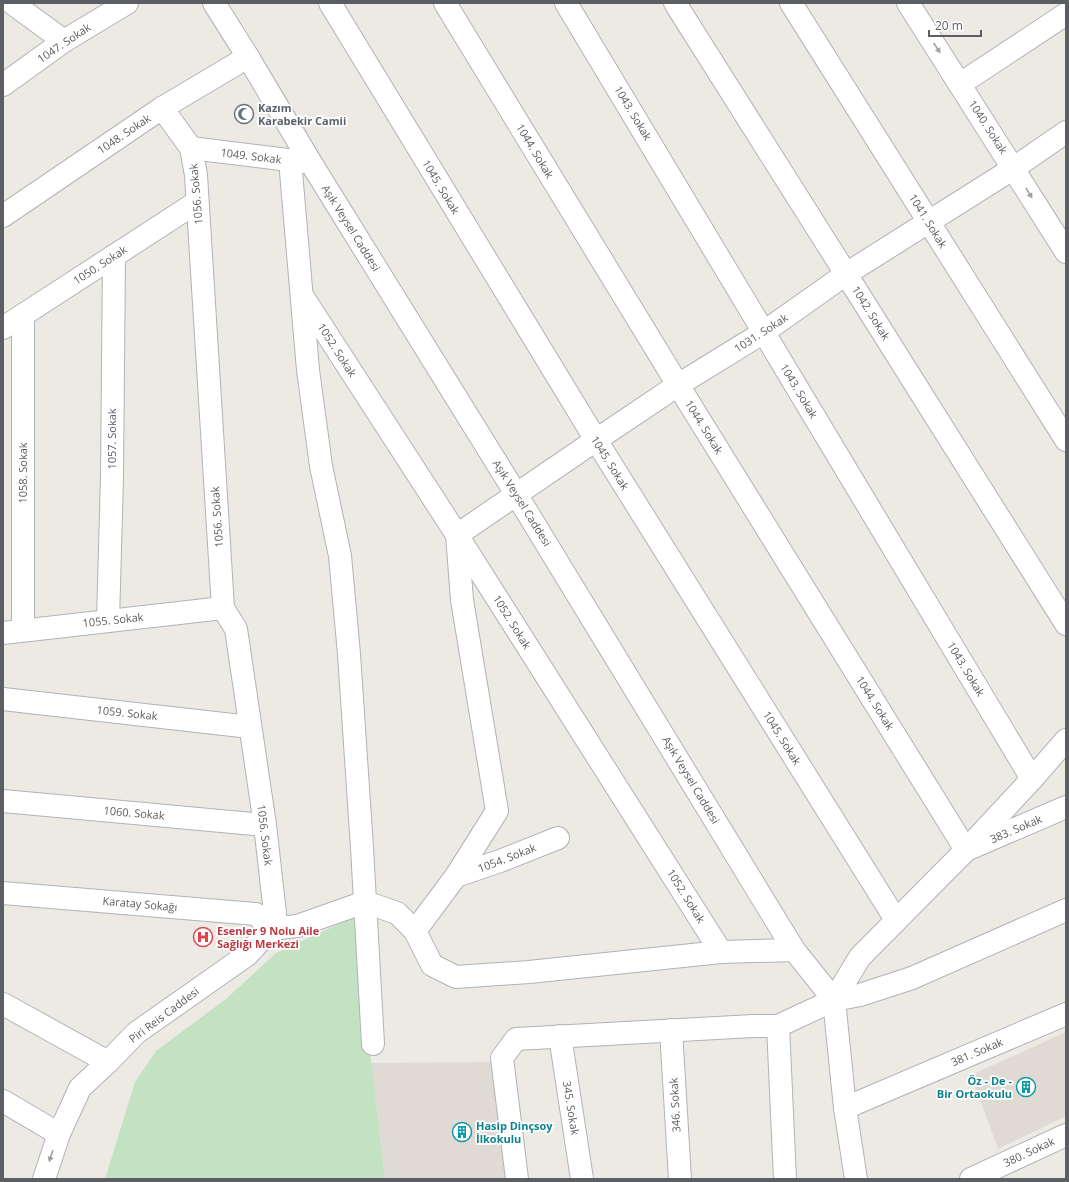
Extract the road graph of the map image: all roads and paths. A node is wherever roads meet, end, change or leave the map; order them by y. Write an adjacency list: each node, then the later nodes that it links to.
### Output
1 (12, 3): 11 (street)
2 (127, 3): 11 (street, 1047. Sokak)
3 (330, 3): 32 (street, 1045. Sokak)
4 (445, 3): 31 (street, 1044. Sokak)
5 (566, 3): 30 (street, 1043. Sokak)
6 (674, 3): 26 (street, 1042. Sokak)
7 (791, 3): 23 (street, 1041. Sokak)
8 (908, 3): 13 (street, 1040. Sokak, one-way to 13)
9 (222, 6): 12 (street, Aşık Veysel Caddesi)
10 (1066, 14): 13 (street)
11 (64, 41): 14 (street, 1047. Sokak)
12 (248, 57): 15 (street, 1048. Sokak); 19 (street, Aşık Veysel Caddesi)
13 (960, 84): 20 (street, 1040. Sokak)
14 (3, 85)
15 (162, 108): 17 (street, 1056. Sokak); 22 (street, 1048. Sokak)
16 (1066, 132): 20 (street, 1031. Sokak)
17 (191, 148): 18 (street, 1049. Sokak); 21 (street, 1056. Sokak)
18 (290, 160): 19 (street, 1049. Sokak); 27 (street)
19 (311, 163): 34 (street, Aşık Veysel Caddesi)
20 (1014, 168): 23 (street, 1031. Sokak); 24 (street, 1040. Sokak, one-way to 24)
21 (197, 202): 25 (street, 1050. Sokak); 36 (street, 1056. Sokak)
22 (3, 216)
23 (929, 222): 26 (street, 1031. Sokak); 33 (street, 1041. Sokak)
24 (1065, 250)
25 (114, 256): 28 (street, 1050. Sokak); 37 (street, 1057. Sokak)
26 (846, 274): 30 (street, 1031. Sokak); 38 (street, 1042. Sokak)
27 (301, 294): 35 (street, 1052. Sokak); 51 (street)
28 (23, 315): 29 (street, 1050. Sokak); 39 (street, 1058. Sokak)
29 (3, 328)
30 (764, 332): 31 (street, 1031. Sokak); 43 (street, 1043. Sokak)
31 (678, 385): 32 (street, 1031. Sokak); 48 (street, 1044. Sokak)
32 (596, 440): 34 (street, 1031. Sokak); 53 (street, 1045. Sokak)
33 (1066, 440)
34 (516, 494): 35 (street, 1031. Sokak); 56 (street, Aşık Veysel Caddesi)
35 (457, 535): 49 (street); 57 (street, 1052. Sokak)
36 (223, 608): 37 (street, 1055. Sokak); 41 (street, 1056. Sokak)
37 (108, 621): 39 (street, 1055. Sokak)
38 (1066, 624)
39 (13, 631)
40 (3, 699): 41 (street, 1059. Sokak)
41 (250, 727): 46 (street, 1056. Sokak)
42 (1066, 740): 43 (street)
43 (1032, 780): 48 (street)
44 (3, 801): 46 (street, 1060. Sokak)
45 (1066, 807): 48 (street, 383. Sokak)
46 (265, 826): 54 (street, 1056. Sokak)
47 (558, 838): 49 (street, 1054. Sokak)
48 (966, 850): 53 (street)
49 (456, 876): 55 (street)
50 (3, 893): 54 (street, Karatay Sokağı)
51 (365, 902): 54 (street); 55 (street); 64 (street)
52 (1066, 910): 58 (street)
53 (896, 920): 58 (street)
54 (271, 929): 65 (street, Piri Reis Caddesi)
55 (415, 931): 57 (street)
56 (794, 950): 57 (street); 58 (street, Aşık Veysel Caddesi)
57 (721, 952)
58 (834, 1000): 61 (street); 67 (street)
59 (3, 1004): 65 (street)
60 (1066, 1014): 67 (street, 381. Sokak)
61 (778, 1026): 62 (street); 74 (street)
62 (671, 1030): 63 (street); 73 (street, 346. Sokak)
63 (560, 1036): 71 (street); 72 (street, 345. Sokak)
64 (373, 1044)
65 (108, 1062): 68 (street, Piri Reis Caddesi)
66 (3, 1101): 68 (street)
67 (845, 1108): 75 (street)
68 (59, 1134): 70 (street, Piri Reis Caddesi, one-way to 70)
69 (1066, 1135): 76 (street, 380. Sokak)
70 (44, 1179)
71 (517, 1179)
72 (582, 1179)
73 (680, 1179)
74 (785, 1179)
75 (856, 1179)
76 (971, 1179)

